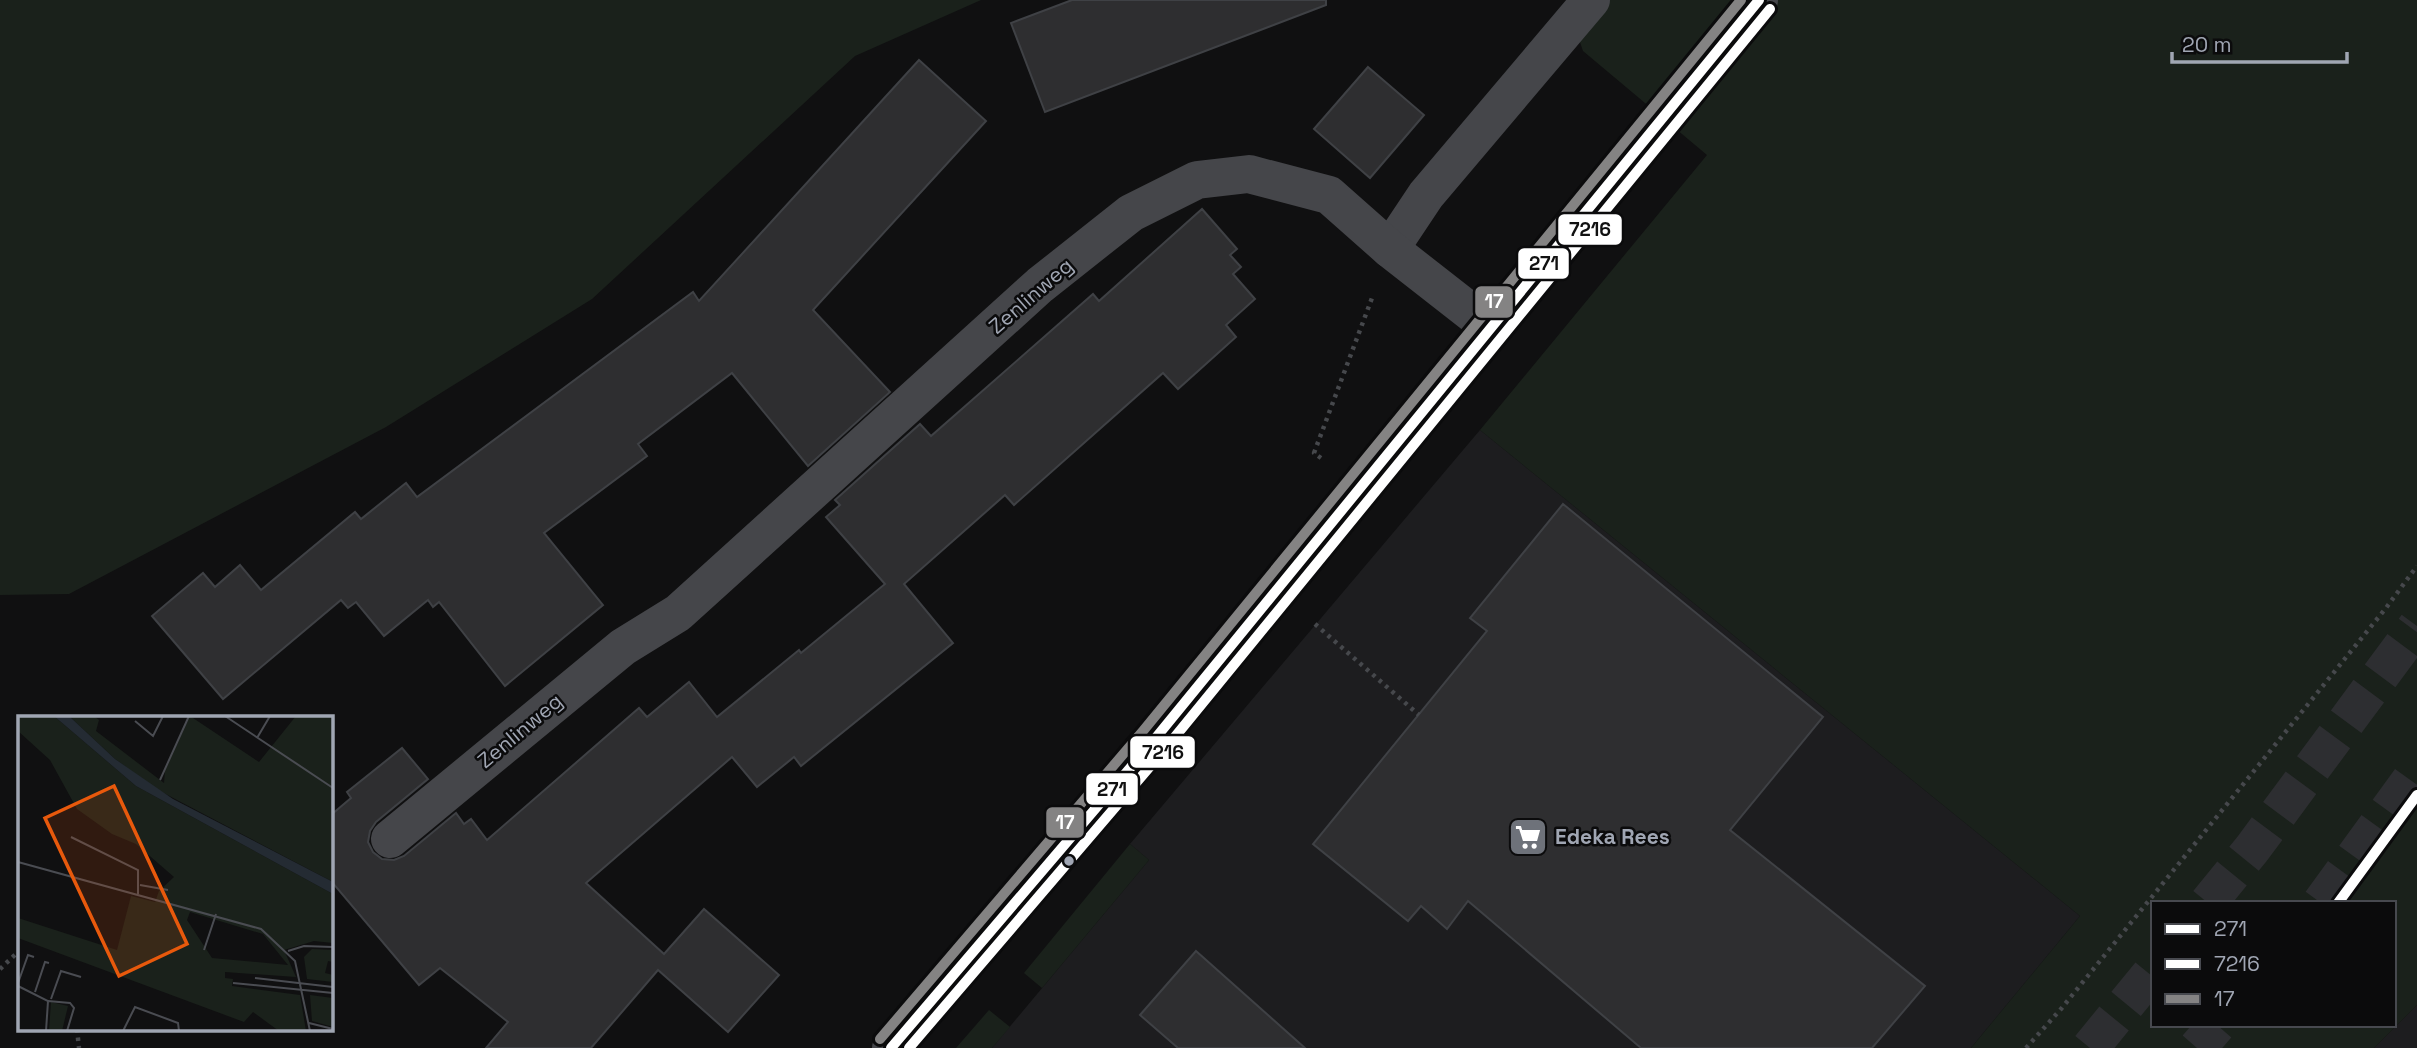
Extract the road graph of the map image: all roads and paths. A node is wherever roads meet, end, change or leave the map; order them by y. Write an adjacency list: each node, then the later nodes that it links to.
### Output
1 (1591, 0): 3 (street)
2 (1759, 0): 4 (street)
3 (1390, 249): 4 (street, Zenlinweg); 5 (path); 9 (street, Zenlinweg)
4 (1491, 328): 14 (street)
5 (1314, 453)
6 (2417, 566): 15 (path)
7 (1311, 621): 8 (path)
8 (1419, 715)
9 (390, 839)
10 (18, 952): 11 (path)
11 (0, 969)
12 (77, 1030): 13 (path)
13 (79, 1048)
14 (891, 1048)
15 (2026, 1048)

